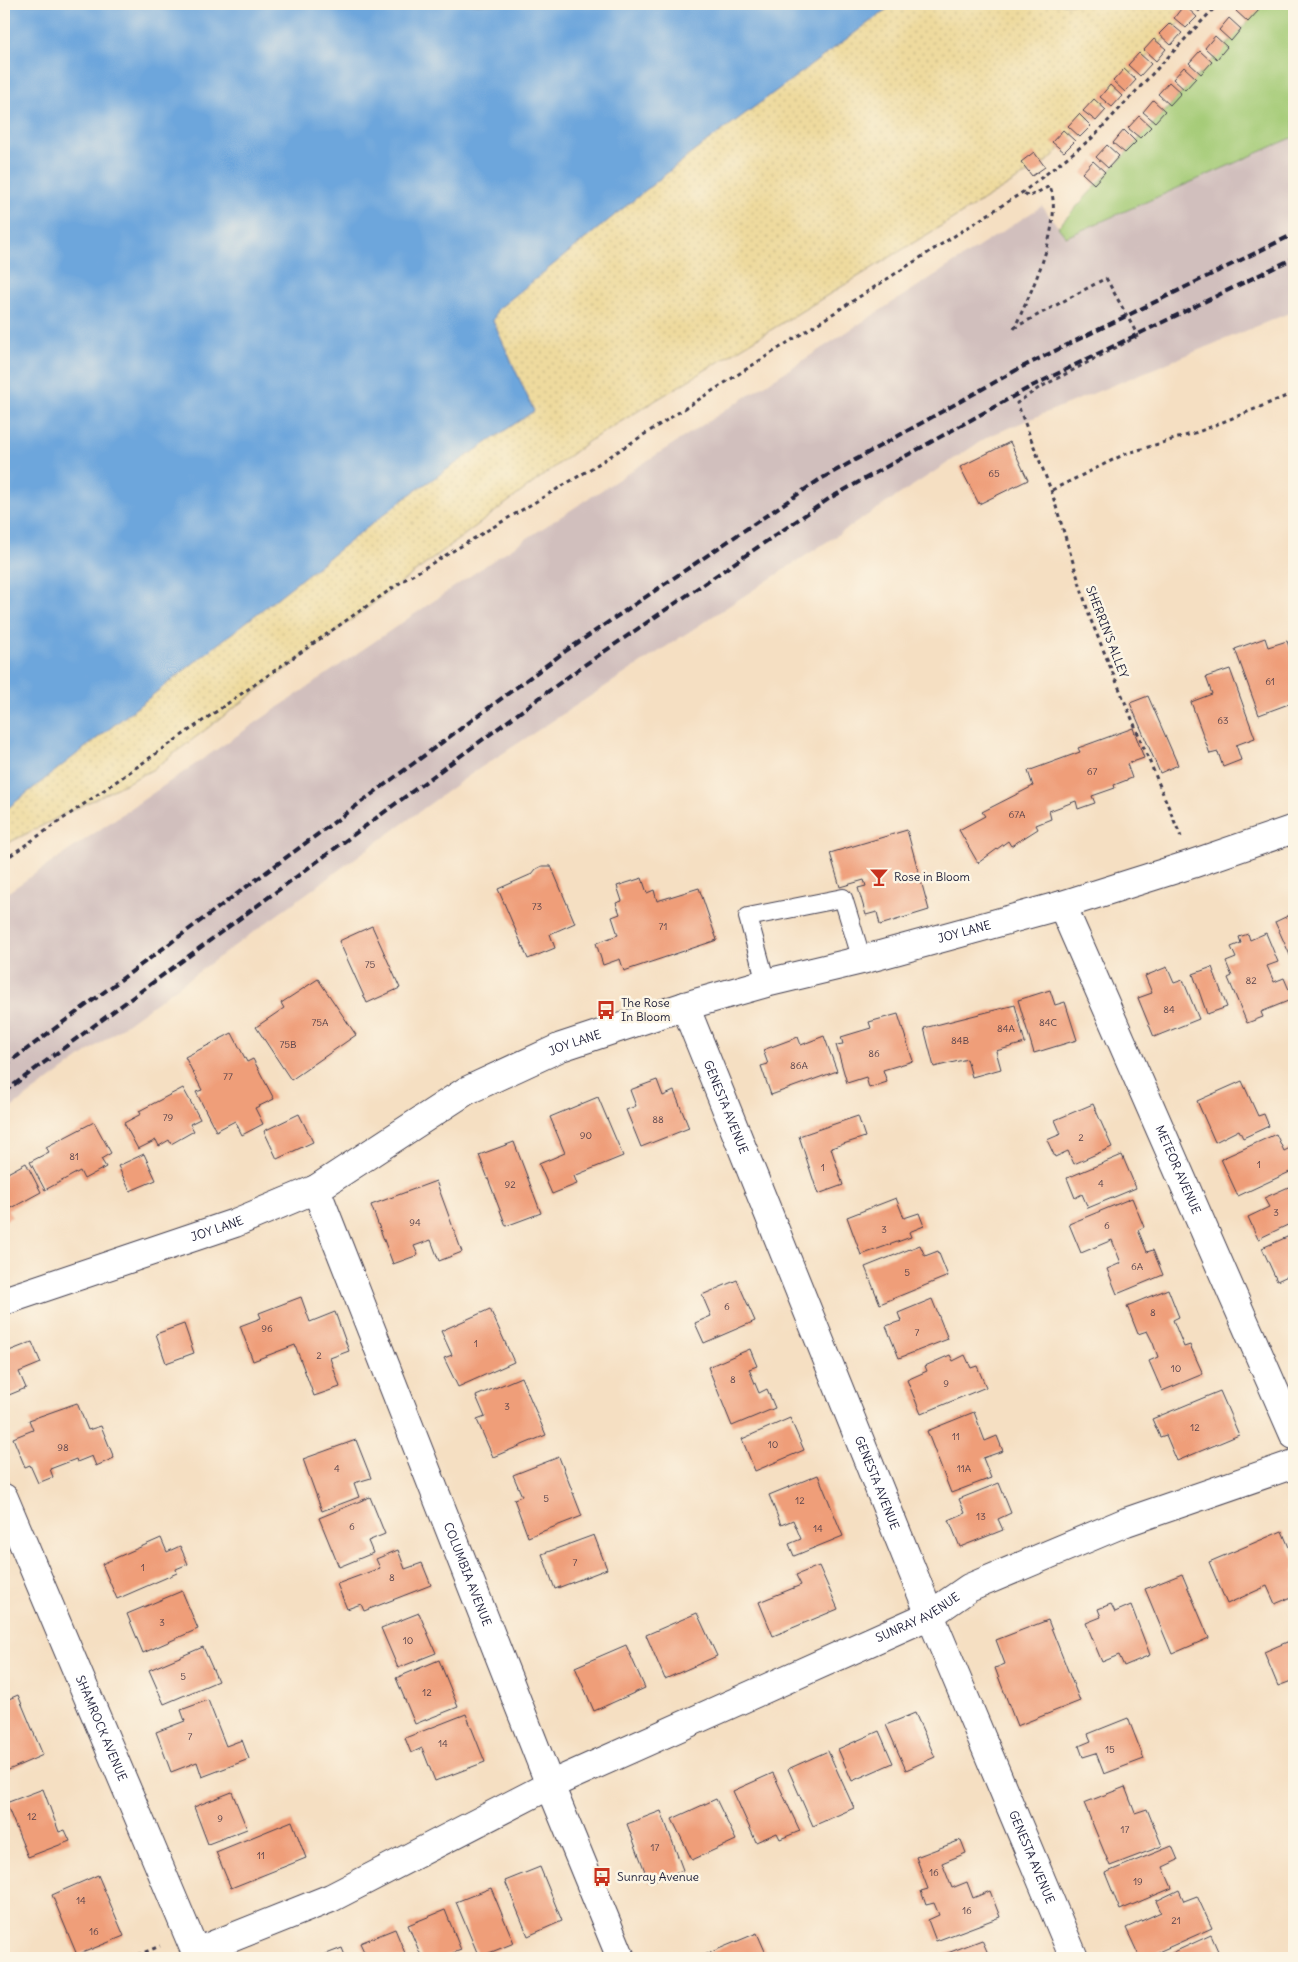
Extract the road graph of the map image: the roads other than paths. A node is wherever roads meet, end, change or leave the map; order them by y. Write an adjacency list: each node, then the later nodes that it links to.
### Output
1 (1294, 829): 2 (street, JOY LANE)
2 (1062, 905): 3 (street, JOY LANE); 8 (street, METEOR AVENUE)
3 (862, 960): 4 (street, JOY LANE); 4 (lane)
4 (766, 983): 5 (street, JOY LANE)
5 (685, 1006): 6 (street, JOY LANE); 11 (street, GENESTA AVENUE)
6 (316, 1188): 7 (street, JOY LANE); 12 (street, COLUMBIA AVENUE)
7 (4, 1301)
8 (1294, 1435)
9 (1294, 1464): 11 (street, SUNRAY AVENUE)
10 (4, 1498): 13 (street, SHAMROCK AVENUE)
11 (930, 1615): 12 (street, SUNRAY AVENUE); 15 (street, GENESTA AVENUE)
12 (550, 1785): 13 (street, SUNRAY AVENUE); 14 (street, COLUMBIA AVENUE)
13 (197, 1955)
14 (621, 1958)
15 (1074, 1958)

